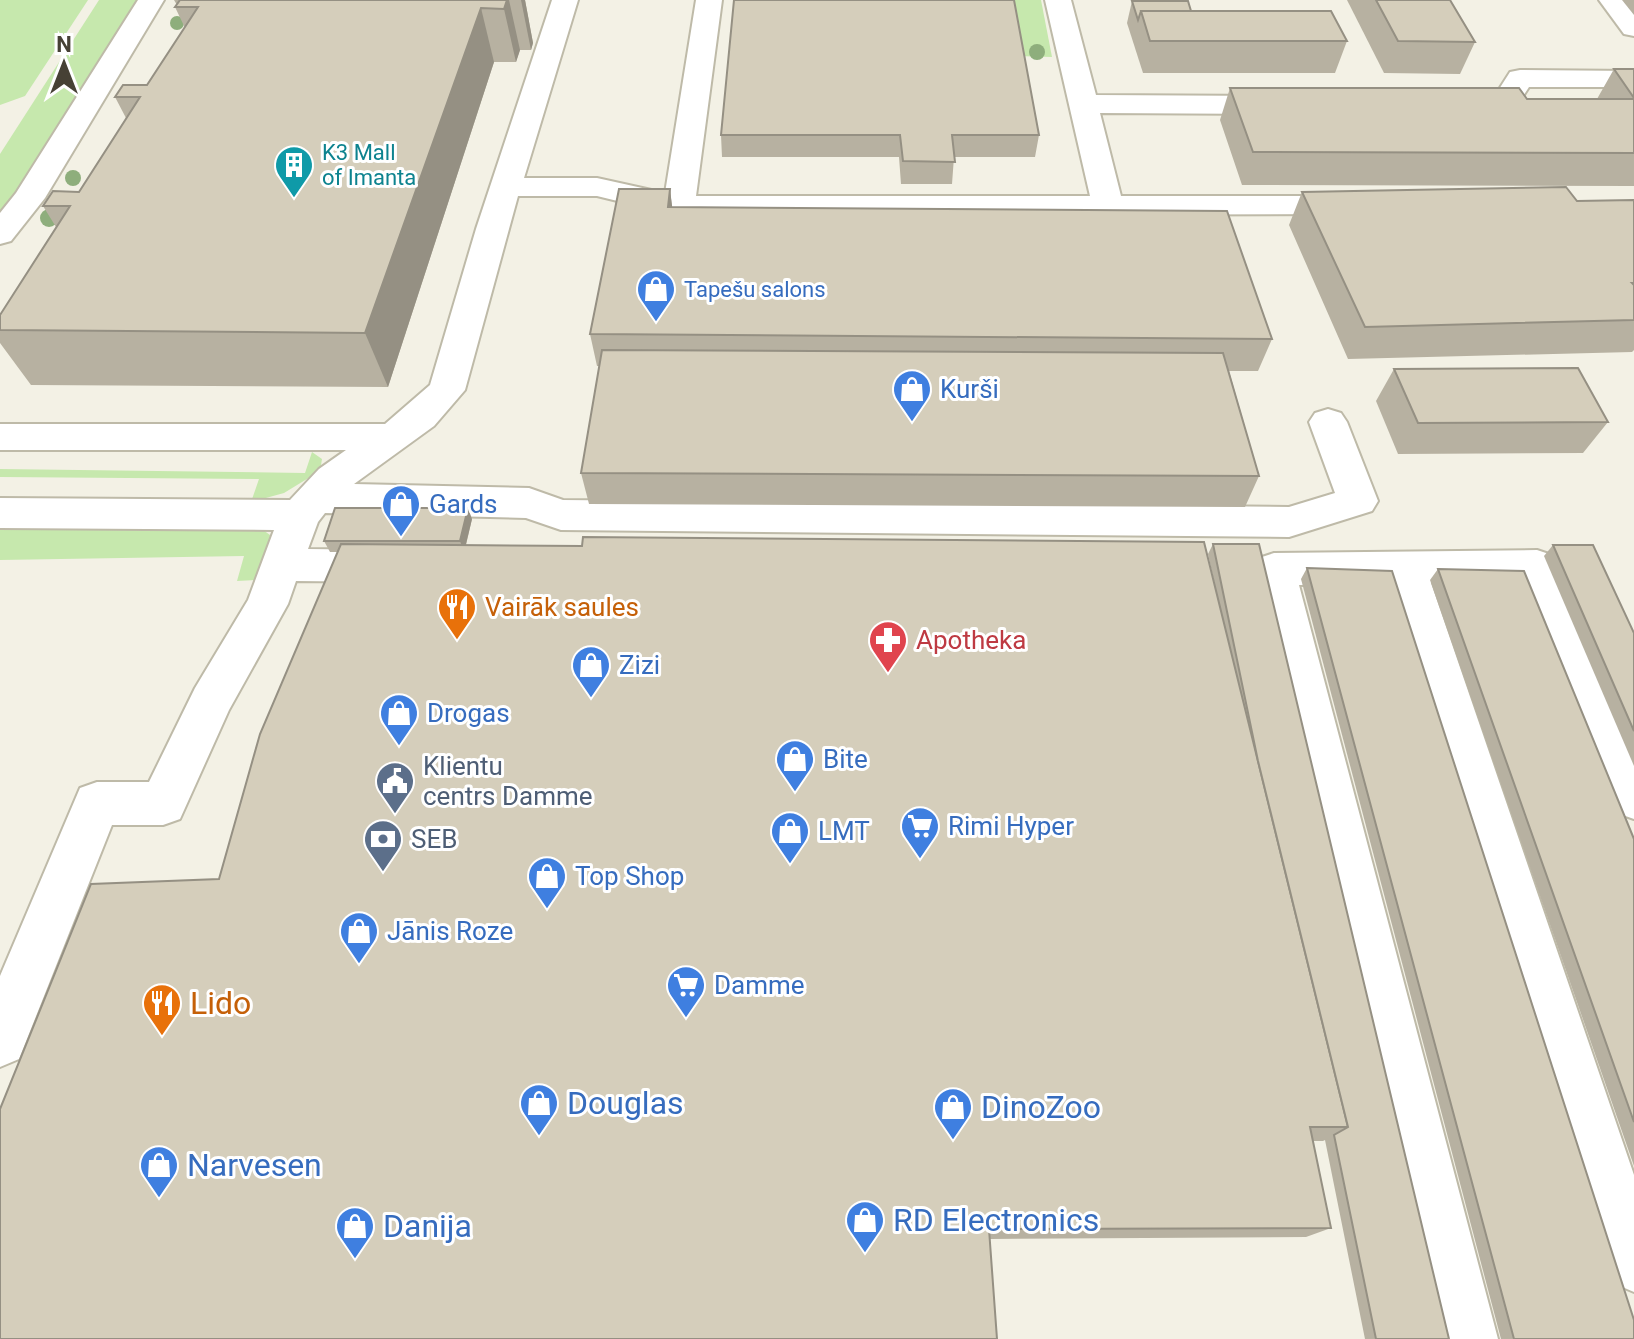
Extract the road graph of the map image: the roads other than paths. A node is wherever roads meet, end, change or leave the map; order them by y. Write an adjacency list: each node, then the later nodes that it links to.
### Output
1 (151, 0): 15 (lane)
2 (565, 0): 11 (lane)
3 (709, 0): 14 (lane)
4 (1058, 0): 8 (lane)
5 (1612, 0): 6 (lane)
6 (1634, 28)
7 (1634, 79): 10 (lane)
8 (1083, 104): 9 (lane); 12 (lane)
9 (1317, 105)
10 (1441, 106)
11 (508, 187): 14 (lane); 18 (lane)
12 (1108, 205): 13 (lane); 14 (lane)
13 (1379, 205)
14 (679, 206)
15 (0, 234)
16 (1328, 422): 19 (lane)
17 (0, 437): 18 (lane)
18 (394, 437): 19 (lane)
19 (308, 507): 20 (lane); 21 (lane)
20 (0, 513)
21 (284, 565): 22 (lane); 25 (lane)
22 (424, 566)
23 (1405, 567): 24 (lane); 26 (lane); 27 (lane)
24 (1634, 798)
25 (0, 1040)
26 (1634, 1262)
27 (1467, 1339)

